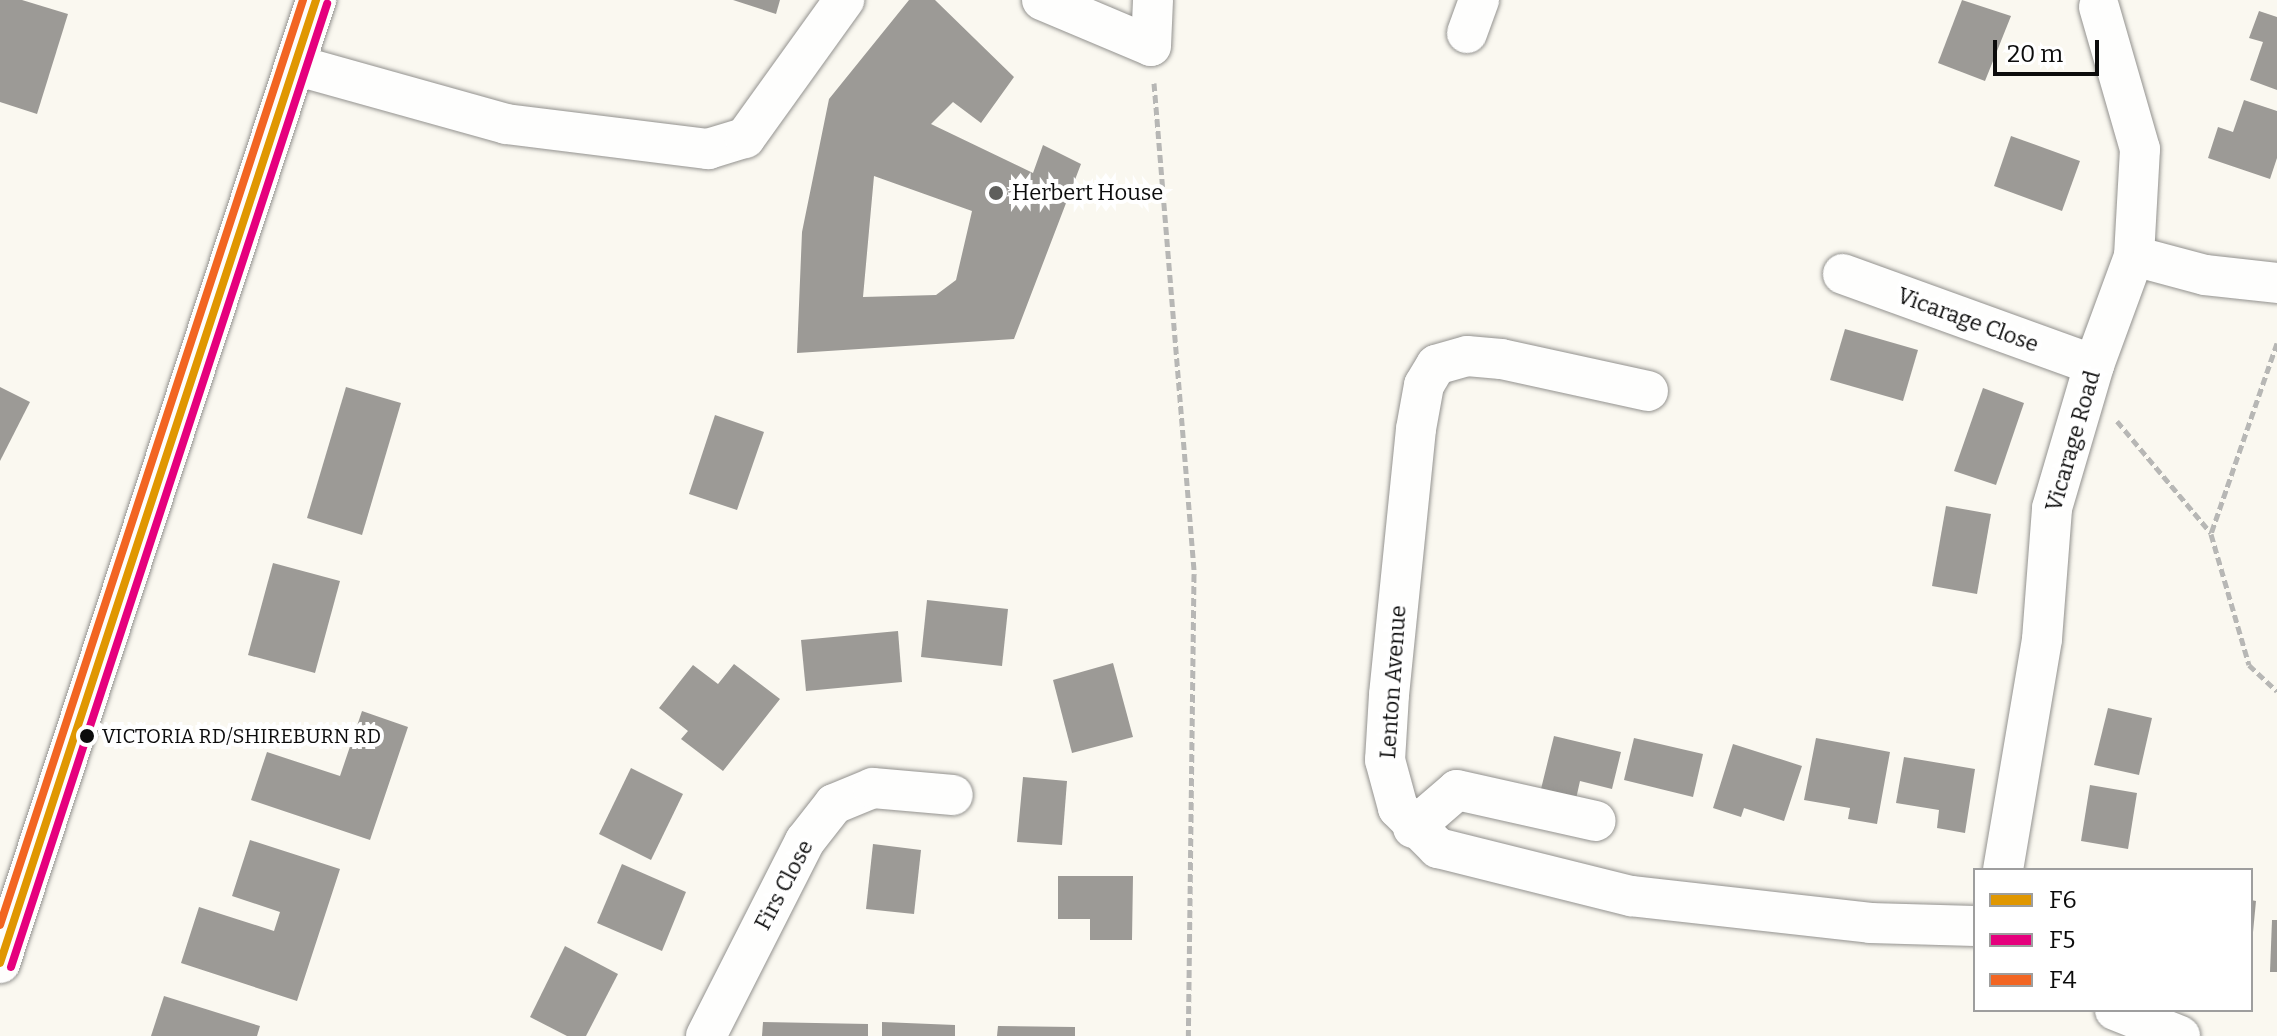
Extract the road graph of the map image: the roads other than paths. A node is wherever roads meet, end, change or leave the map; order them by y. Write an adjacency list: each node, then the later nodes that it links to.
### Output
1 (316, 0): 6 (street)
2 (844, 0): 6 (street)
3 (1042, 0): 4 (street)
4 (1153, 0)
5 (2099, 7): 7 (street, Vicarage Road)
6 (295, 65): 15 (street)
7 (2134, 256): 9 (street); 10 (street, Vicarage Road)
8 (1843, 274): 10 (street, Vicarage Close)
9 (2277, 283)
10 (2091, 375): 16 (street, Vicarage Road)
11 (1648, 391): 14 (street, Lenton Avenue)
12 (953, 795): 20 (street, Firs Close)
13 (1596, 821): 14 (street)
14 (1413, 828): 17 (street, Lenton Avenue)
15 (15, 859): 18 (street)
16 (2003, 868)
17 (1973, 926)
18 (0, 963)
19 (2120, 1012): 21 (street)
20 (706, 1036)
21 (2180, 1036)

